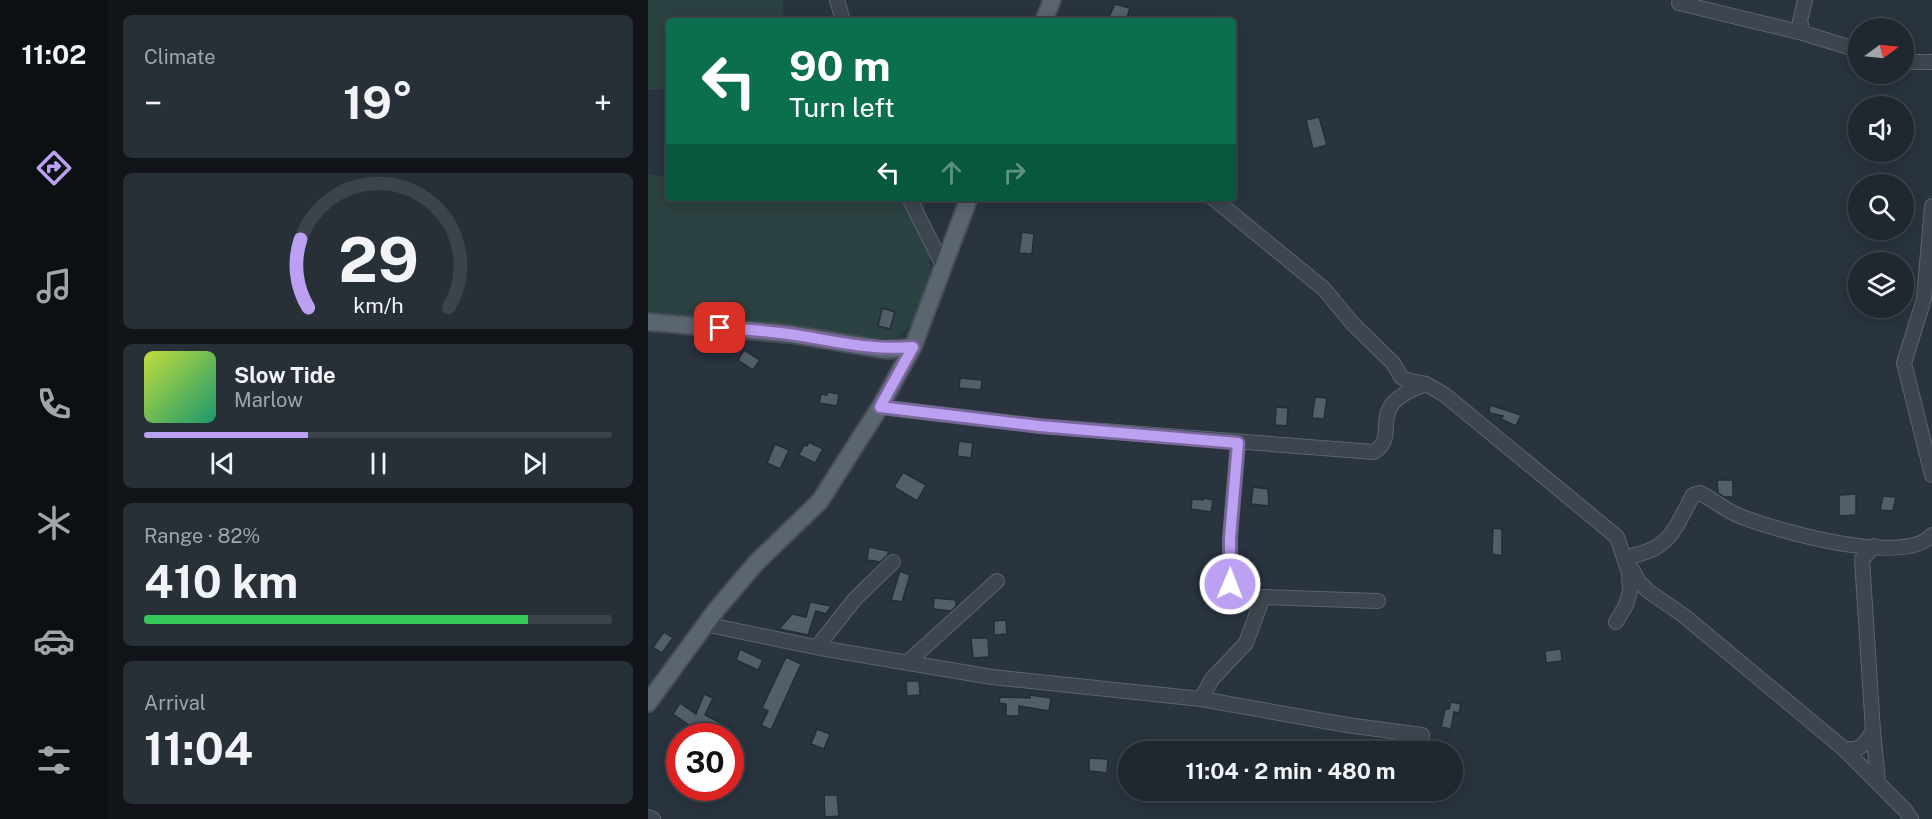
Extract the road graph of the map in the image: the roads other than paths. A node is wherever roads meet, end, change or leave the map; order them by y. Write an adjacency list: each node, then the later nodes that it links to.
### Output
1 (837, 0): 5 (street)
2 (1052, 0): 6 (main road)
3 (1805, 0): 7 (street)
4 (1679, 3): 7 (street)
5 (842, 18)
6 (1045, 18)
7 (1803, 33): 8 (street)
8 (1848, 47)
9 (1914, 62): 10 (street)
10 (1932, 62)
11 (911, 201): 15 (street)
12 (968, 201): 15 (main road)
13 (1217, 201): 18 (street)
14 (1932, 206): 21 (street)
15 (944, 267): 17 (main road)
16 (648, 322): 17 (main road)
17 (913, 347): 19 (main road)
18 (1426, 384): 20 (street); 24 (street)
19 (880, 407): 20 (street); 30 (main road)
20 (1238, 443): 27 (street)
21 (1932, 475)
22 (1932, 535): 23 (street)
23 (1874, 546): 24 (street); 35 (street)
24 (1625, 557): 29 (street); 37 (street)
25 (893, 562): 31 (street)
26 (997, 581): 32 (street)
27 (1263, 597): 28 (street); 34 (street)
28 (1378, 601)
29 (1616, 622)
30 (704, 624): 31 (street); 33 (main road)
31 (817, 647): 32 (street)
32 (909, 661): 34 (street)
33 (650, 696)
34 (1201, 699): 36 (street)
35 (1873, 731): 37 (street); 38 (street)
36 (1422, 735)
37 (1843, 748): 38 (street)
38 (1878, 781): 41 (street)
39 (648, 817): 40 (street)
40 (653, 819)
41 (1911, 819)

